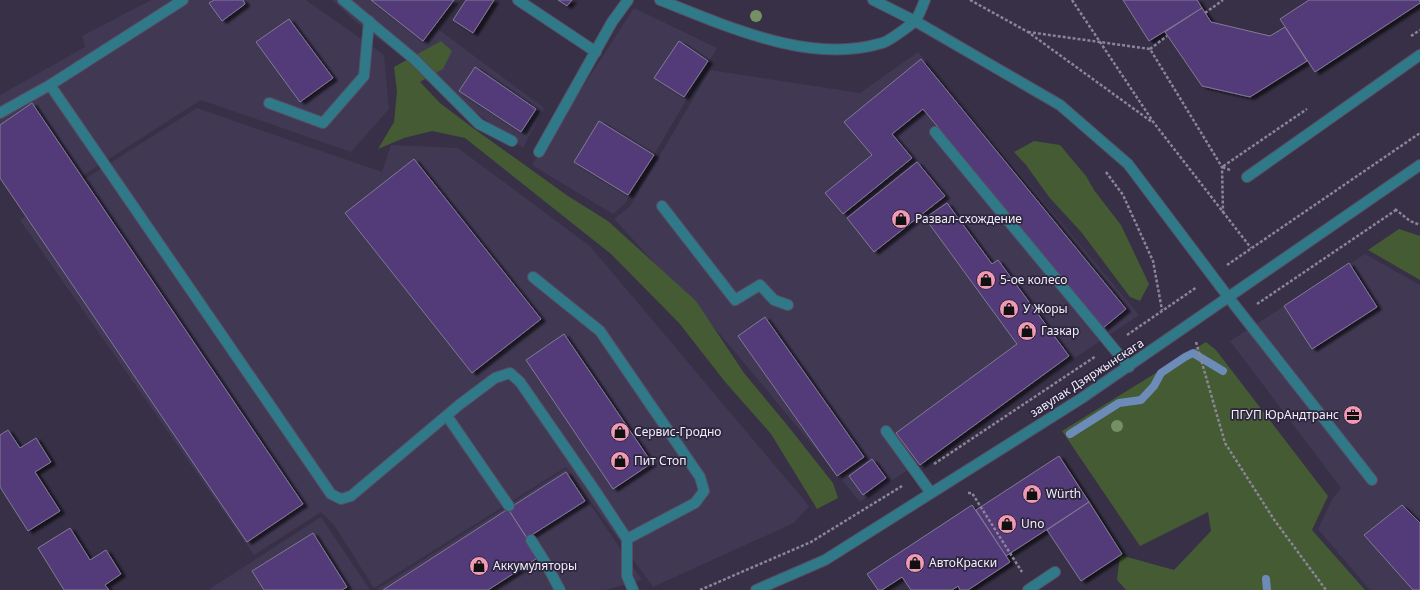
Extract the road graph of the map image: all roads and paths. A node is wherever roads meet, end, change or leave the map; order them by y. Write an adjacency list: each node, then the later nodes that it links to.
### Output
1 (183, 0): 20 (street)
2 (343, 0): 12 (street)
3 (518, 0): 18 (street)
4 (628, 0): 18 (street)
5 (660, 0): 13 (street)
6 (873, 0): 13 (street)
7 (925, 0): 13 (street)
8 (970, 0): 14 (path)
9 (1072, 0): 16 (path)
10 (1223, 0): 11 (path)
11 (1204, 12)
12 (369, 21): 21 (street); 26 (street)
13 (915, 21): 37 (street)
14 (1028, 32): 16 (path); 23 (path)
15 (1167, 36): 17 (path)
16 (1100, 42): 17 (path); 23 (path)
17 (1150, 49): 34 (path)
18 (596, 52): 27 (street)
19 (1420, 55): 30 (street)
20 (50, 85): 22 (street); 46 (street)
21 (269, 103)
22 (0, 113)
23 (1154, 123): 34 (path)
24 (935, 132): 44 (street)
25 (1420, 133): 36 (path)
26 (512, 141)
27 (539, 152)
28 (1420, 165): 31 (street, завулак Дзяржынскага)
29 (1101, 168): 41 (path)
30 (1247, 177)
31 (1378, 194): 33 (path); 39 (street, завулак Дзяржынскага)
32 (662, 206): 40 (street)
33 (1396, 210): 35 (path); 42 (path)
34 (1223, 212): 36 (path)
35 (1420, 225)
36 (1251, 248): 37 (path)
37 (1212, 276): 39 (street); 41 (path)
38 (533, 277): 53 (street)
39 (1229, 298): 42 (street); 43 (street, завулак Дзяржынскага)
40 (788, 305)
41 (1162, 310): 44 (path)
42 (1242, 314): 49 (street)
43 (1191, 324): 45 (street, завулак Дзяржынскага); 61 (path)
44 (1111, 346): 45 (street); 48 (path)
45 (1128, 367): 50 (street, завулак Дзяржынскага)
46 (447, 416): 52 (street); 53 (street)
47 (886, 431): 48 (street)
48 (918, 474): 50 (street); 60 (path)
49 (1372, 480)
50 (931, 493): 56 (street, завулак Дзяржынскага)
51 (966, 493): 57 (path)
52 (509, 506)
53 (627, 539): 59 (street)
54 (531, 540): 58 (street)
55 (1055, 572): 57 (street)
56 (761, 589)
57 (1030, 589)
58 (560, 590)
59 (633, 590)
60 (700, 590)
61 (1326, 590)

